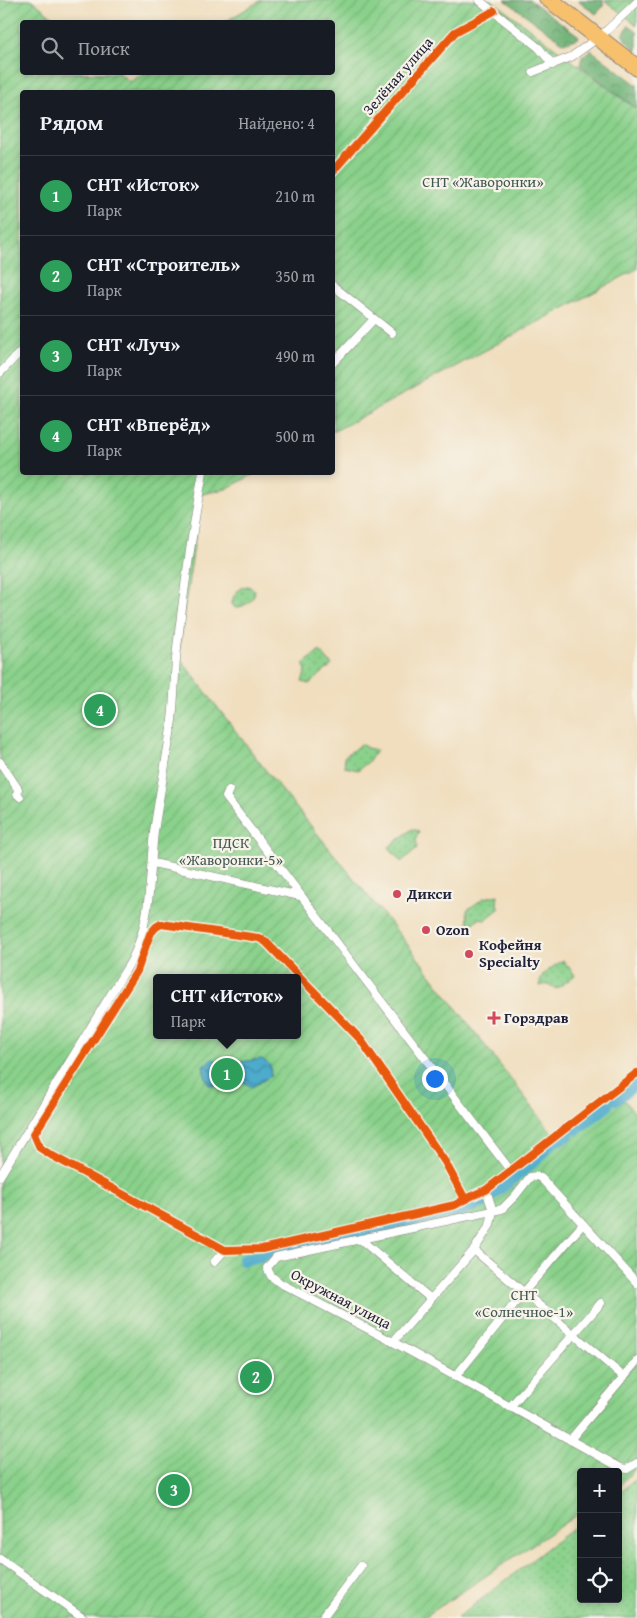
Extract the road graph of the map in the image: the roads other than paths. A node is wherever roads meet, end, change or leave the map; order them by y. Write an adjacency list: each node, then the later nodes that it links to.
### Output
1 (479, 0): 5 (street)
2 (544, 0): 6 (main road)
3 (556, 0): 6 (main road)
4 (637, 2): 6 (street)
5 (494, 11): 8 (street); 11 (street, Зелёная улица)
6 (599, 38): 7 (main road); 8 (street); 10 (main road)
7 (637, 63)
8 (553, 65): 9 (street)
9 (533, 72)
10 (637, 72)
11 (335, 169)
12 (335, 287): 13 (street)
13 (374, 319): 14 (street); 16 (street)
14 (392, 333)
15 (20, 352): 17 (street)
16 (335, 361)
17 (0, 373)
18 (202, 475): 22 (street)
19 (0, 762): 21 (street)
20 (229, 790): 23 (street)
21 (20, 797)
22 (153, 863): 23 (street); 28 (street)
23 (300, 896): 27 (street)
24 (297, 974): 34 (street)
25 (301, 978): 30 (street)
26 (637, 1073): 27 (street)
27 (510, 1170): 29 (street)
28 (0, 1176)
29 (486, 1190): 30 (street); 31 (street)
30 (465, 1199): 34 (street)
31 (493, 1211): 32 (street, Окружная улица); 33 (street, Окружная улица); 35 (street)
32 (582, 1224): 37 (street, Окружная улица); 38 (street)
33 (360, 1239): 39 (street); 42 (street, Окружная улица)
34 (225, 1250): 36 (street)
35 (474, 1250): 38 (street); 39 (street)
36 (214, 1262)
37 (637, 1283)
38 (524, 1292): 41 (street); 45 (street)
39 (431, 1299): 42 (street)
40 (601, 1303): 41 (street)
41 (573, 1335): 44 (street); 46 (street)
42 (394, 1342): 45 (street, Окружная улица)
43 (637, 1361): 44 (street)
44 (624, 1377): 47 (street)
45 (455, 1378): 46 (street, Окружная улица)
46 (510, 1406): 47 (street, Окружная улица)
47 (570, 1440): 48 (street, Окружная улица)
48 (637, 1463)
49 (0, 1559): 51 (street)
50 (362, 1566): 52 (street)
51 (84, 1618)
52 (322, 1618)

